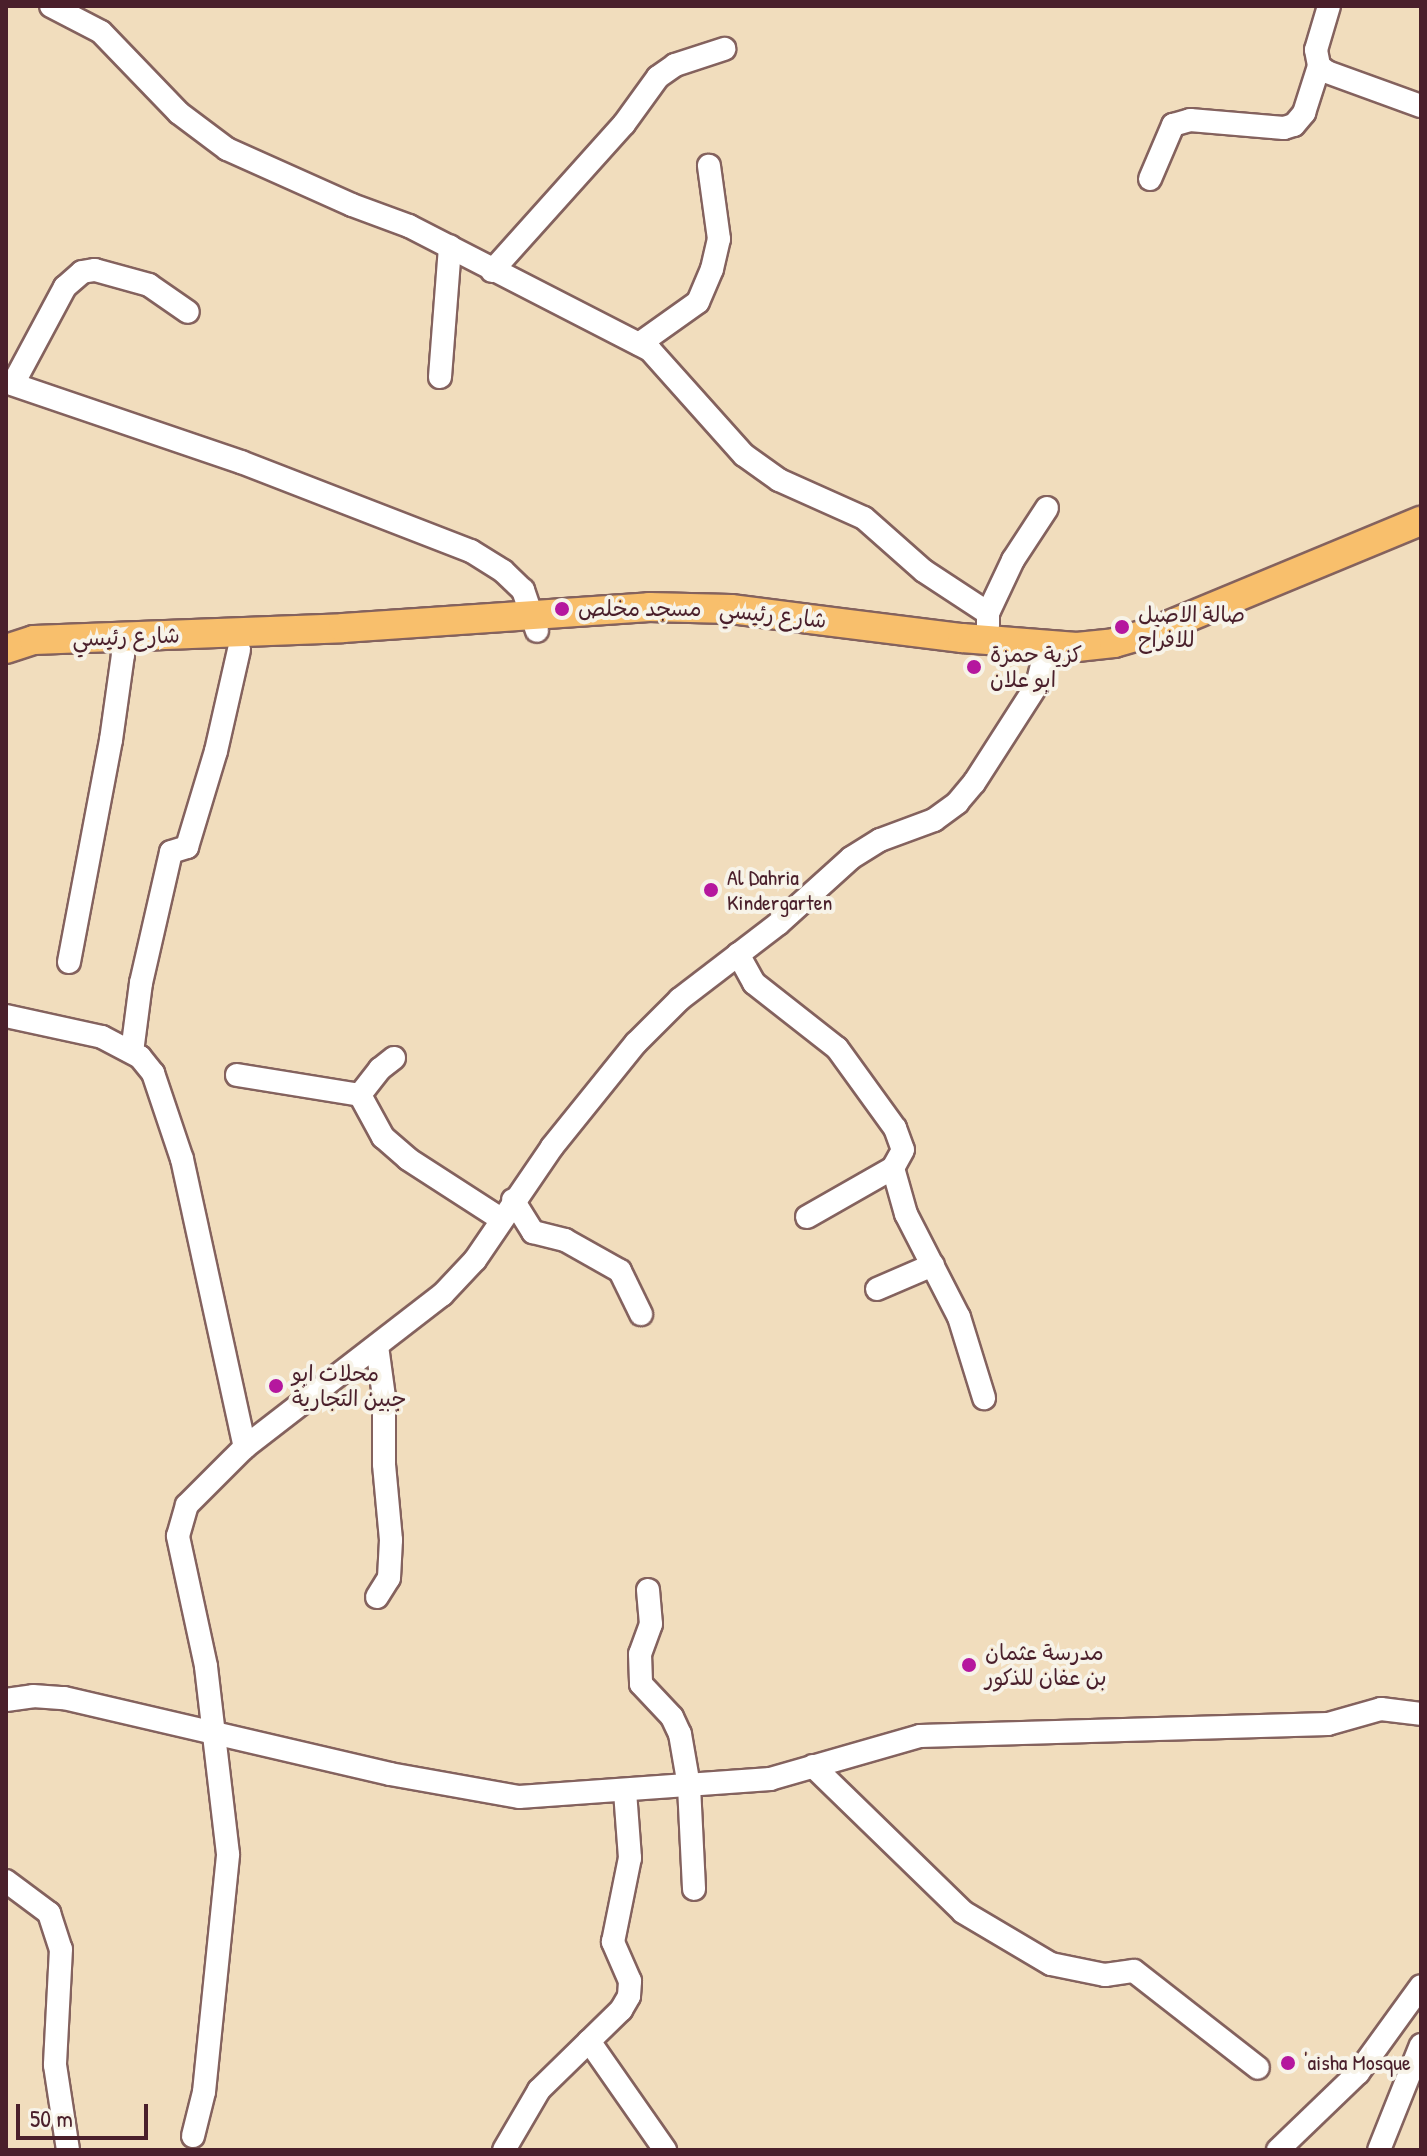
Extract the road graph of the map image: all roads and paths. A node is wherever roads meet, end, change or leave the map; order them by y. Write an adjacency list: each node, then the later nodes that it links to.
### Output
1 (51, 6): 8 (street)
2 (1329, 6): 4 (street)
3 (724, 49): 9 (street)
4 (1319, 66): 5 (street); 7 (street)
5 (1421, 106)
6 (709, 166): 11 (street)
7 (1150, 179)
8 (450, 246): 9 (street); 12 (street)
9 (492, 271): 11 (street)
10 (188, 312): 13 (street)
11 (639, 344): 18 (street)
12 (440, 377)
13 (10, 383): 17 (street)
14 (1047, 508): 18 (street)
15 (1421, 521): 22 (main road, شارع رئيسي)
16 (1421, 538): 22 (main road, شارع رئيسي)
17 (535, 622): 18 (main road, شارع رئيسي); 19 (main road, شارع رئيسي); 21 (main road, شارع رئيسي)
18 (990, 635): 22 (main road, شارع رئيسي)
19 (122, 646): 20 (main road, شارع رئيسي); 21 (main road, شارع رئيسي); 23 (main road, شارع رئيسي); 25 (street)
20 (6, 649)
21 (239, 650): 27 (street)
22 (1044, 651): 24 (street)
23 (6, 660)
24 (738, 954): 31 (street); 32 (street)
25 (69, 962)
26 (6, 1016): 27 (street)
27 (132, 1052): 39 (street)
28 (394, 1058): 30 (street)
29 (237, 1075): 30 (street)
30 (360, 1095): 32 (street)
31 (893, 1168): 33 (street); 34 (street)
32 (507, 1210): 36 (street); 37 (street)
33 (807, 1217)
34 (933, 1265): 35 (street); 38 (street)
35 (877, 1289)
36 (641, 1314)
37 (377, 1346): 39 (street); 41 (street)
38 (984, 1398)
39 (245, 1447): 44 (street)
40 (648, 1590): 46 (street)
41 (377, 1597)
42 (9, 1693): 44 (street)
43 (1421, 1714): 45 (street)
44 (216, 1734): 47 (street); 54 (street)
45 (813, 1766): 46 (street); 53 (street)
46 (689, 1786): 47 (street); 49 (street)
47 (625, 1791): 51 (street)
48 (6, 1881): 55 (street)
49 (694, 1889)
50 (1421, 1986): 58 (street)
51 (589, 2041): 56 (street); 57 (street)
52 (1421, 2045): 59 (street)
53 (1258, 2068)
54 (193, 2136)
55 (68, 2150)
56 (504, 2150)
57 (665, 2150)
58 (1278, 2150)
59 (1379, 2150)

